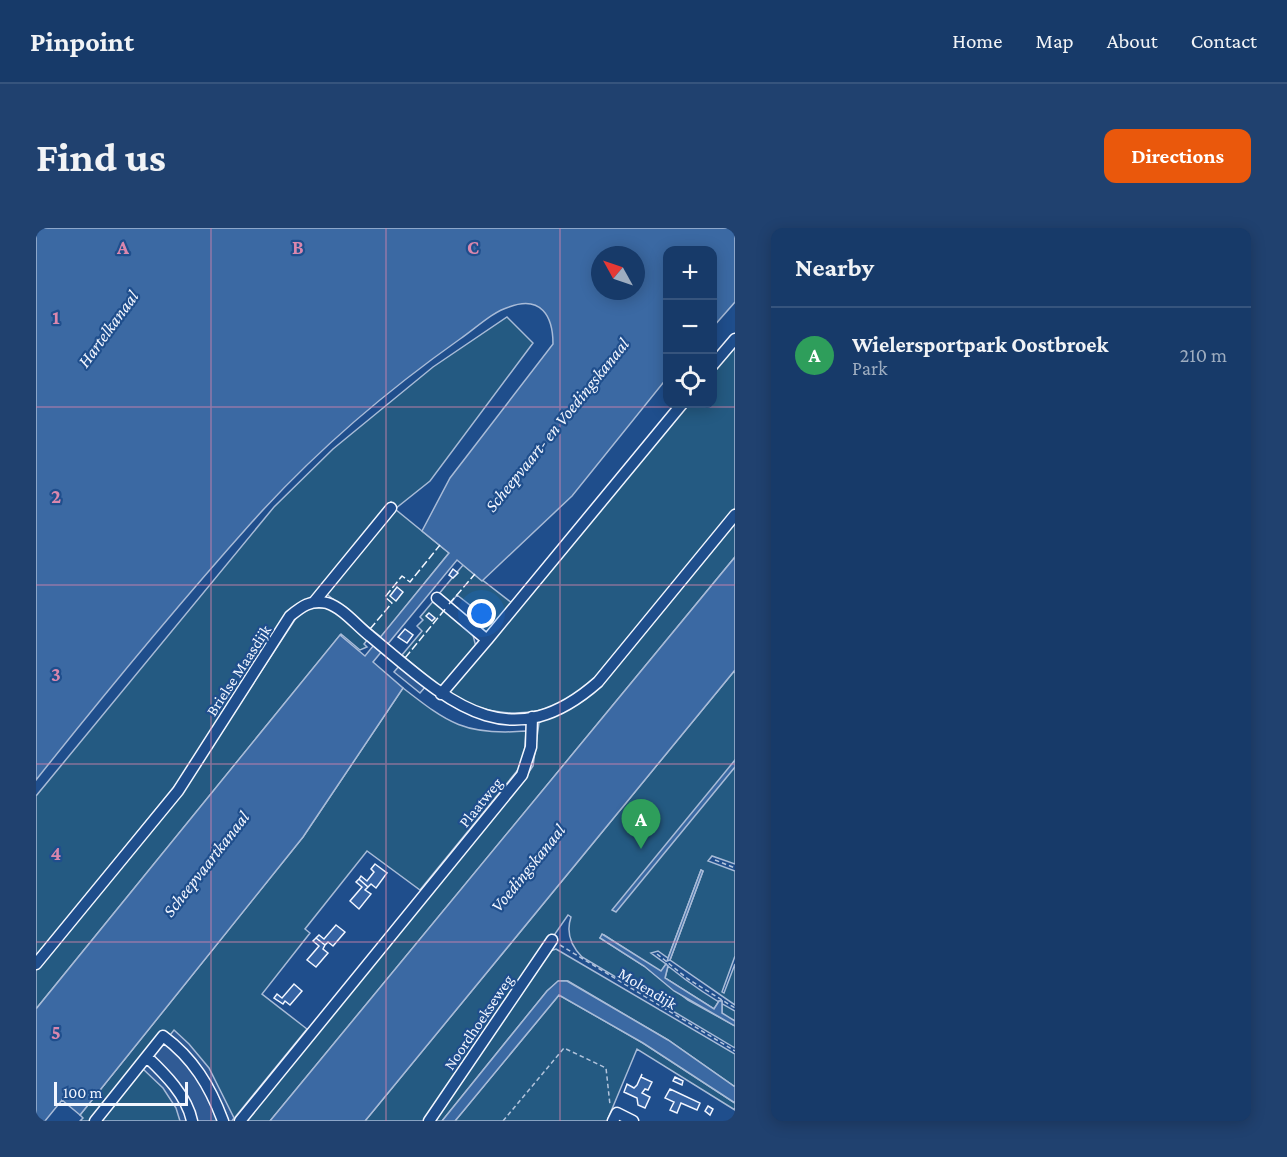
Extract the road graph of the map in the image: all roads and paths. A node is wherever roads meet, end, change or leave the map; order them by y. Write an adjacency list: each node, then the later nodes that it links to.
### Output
1 (735, 339): 2 (street)
2 (717, 360)
3 (679, 408): 8 (street)
4 (391, 508): 7 (street, Brielse Maasdijk)
5 (735, 516): 10 (street)
6 (437, 598): 8 (street)
7 (314, 602): 9 (street); 15 (street, Brielse Maasdijk)
8 (486, 640): 9 (street)
9 (441, 694): 10 (street)
10 (532, 717): 23 (street, Plaatweg)
11 (715, 860): 12 (path)
12 (735, 868)
13 (552, 940): 17 (path, Molendijk); 24 (street, Noordhoekseweg)
14 (657, 954): 16 (path)
15 (36, 964)
16 (735, 1008)
17 (735, 1051)
18 (147, 1057): 20 (street); 21 (street); 22 (street)
19 (615, 1117): 25 (path); 26 (street)
20 (95, 1121)
21 (192, 1121)
22 (223, 1121)
23 (240, 1121)
24 (429, 1121)
25 (503, 1121)
26 (633, 1121)

